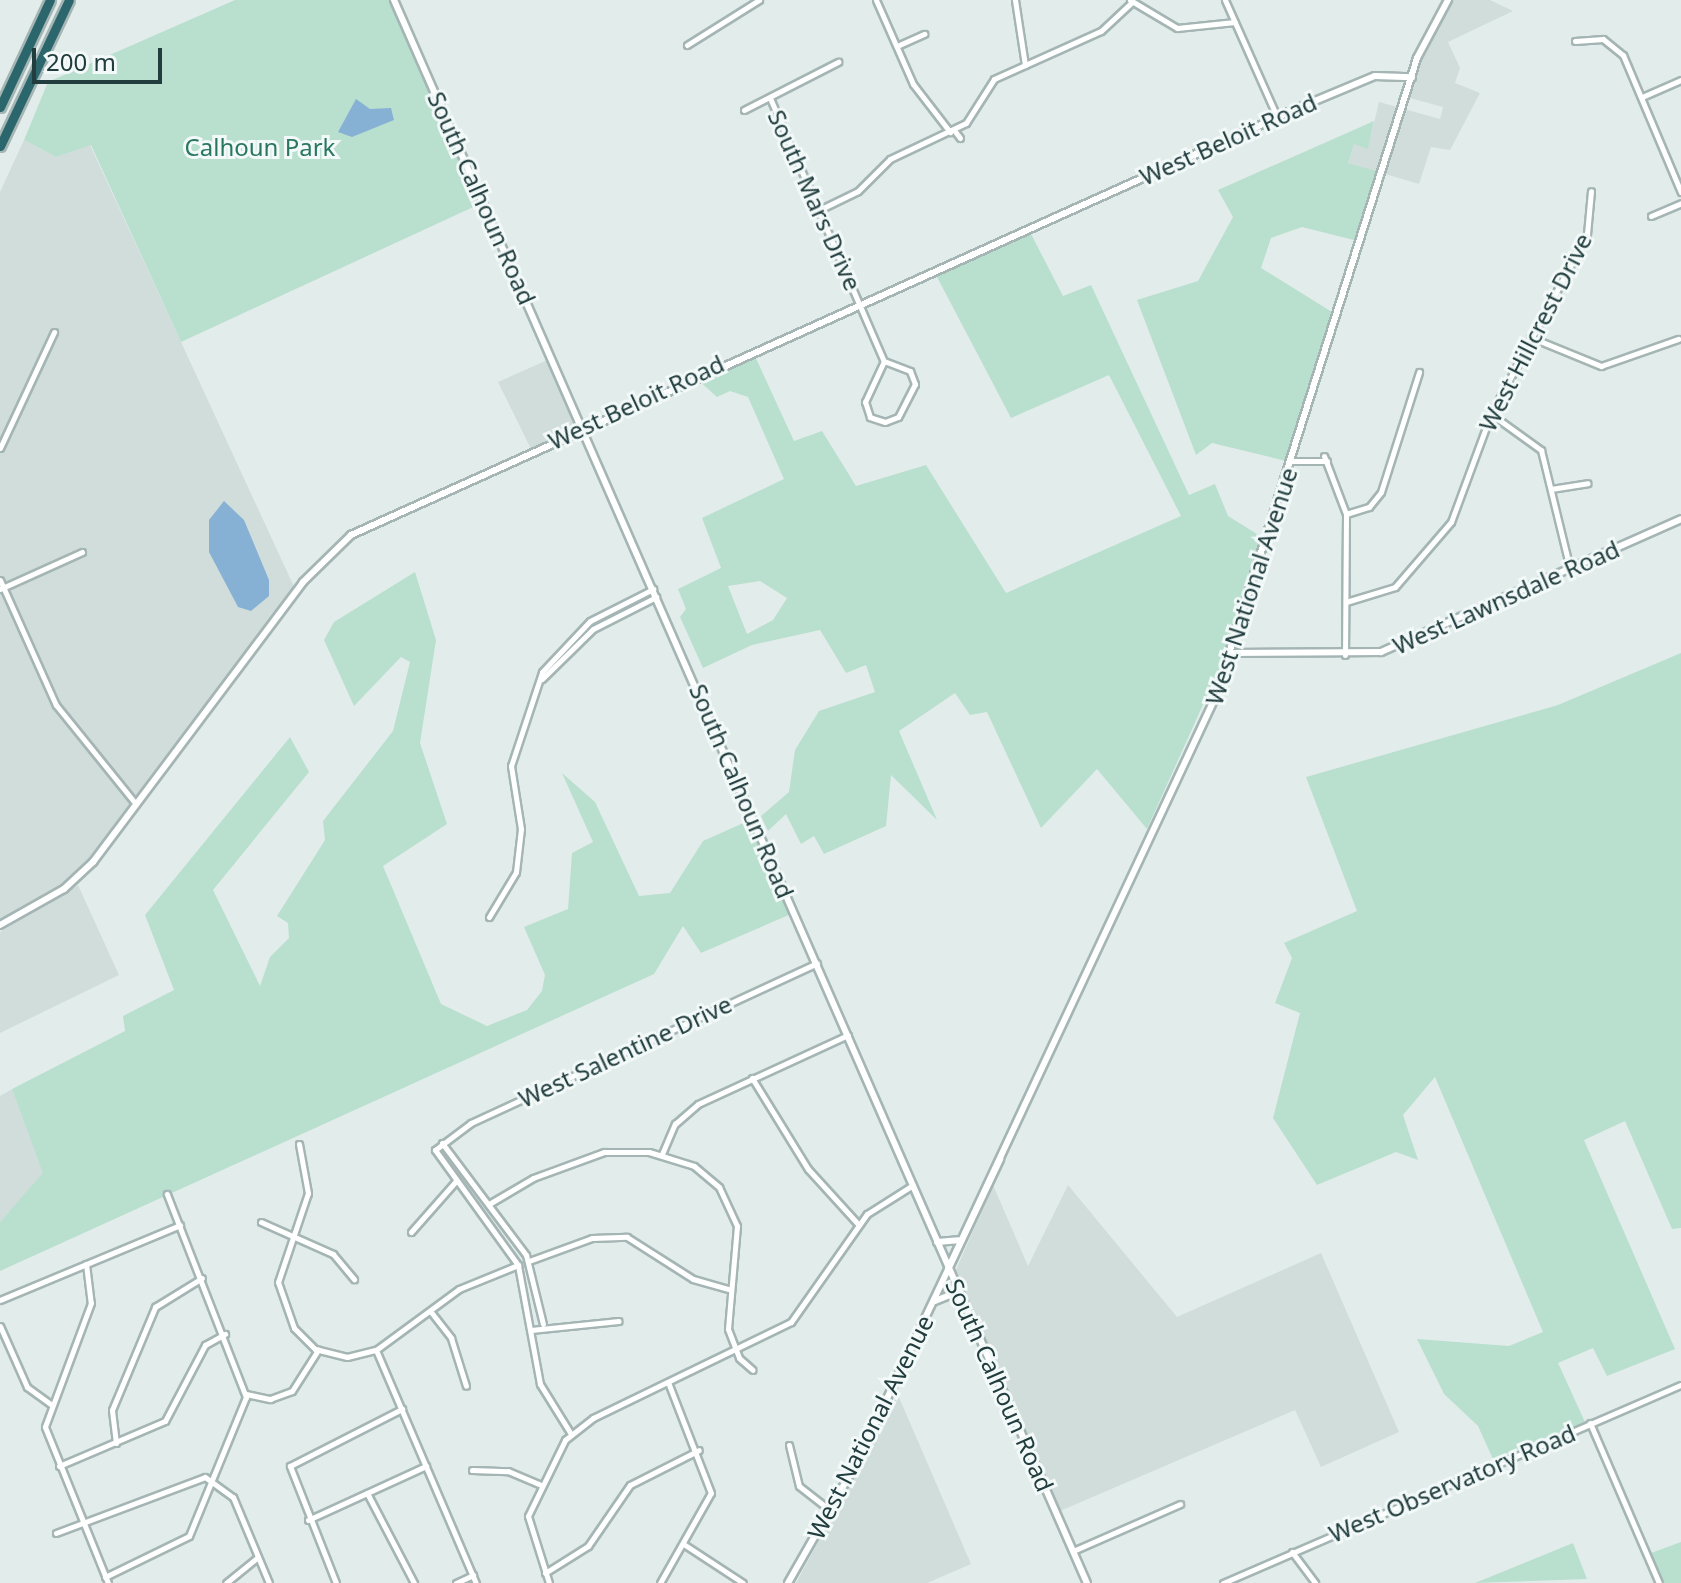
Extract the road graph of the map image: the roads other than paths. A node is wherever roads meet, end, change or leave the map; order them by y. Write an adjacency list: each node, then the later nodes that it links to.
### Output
1 (50, 0): 23 (highway)
2 (69, 0): 28 (highway)
3 (394, 0): 41 (main road, South Calhoun Road)
4 (759, 0): 15 (street)
5 (876, 0): 16 (street)
6 (1015, 0): 18 (street)
7 (1225, 0): 12 (street)
8 (1436, 0): 11 (main road)
9 (1448, 0): 11 (main road, West National Avenue)
10 (1131, 1): 12 (street); 18 (street)
11 (1442, 10): 19 (main road, West National Avenue)
12 (1235, 22): 25 (street)
13 (924, 34): 16 (street)
14 (1575, 41): 21 (street)
15 (687, 45)
16 (897, 46): 26 (street)
17 (838, 62): 22 (street)
18 (1025, 65): 26 (street)
19 (1412, 77): 25 (main road, West Beloit Road); 43 (main road, West National Avenue)
20 (1681, 80): 21 (street)
21 (1642, 97): 30 (street)
22 (770, 98): 24 (street); 32 (street, South Mars Drive)
23 (0, 107)
24 (744, 110)
25 (1277, 117): 34 (main road, West Beloit Road)
26 (952, 131): 27 (street); 32 (street)
27 (960, 138)
28 (0, 146)
29 (1591, 191): 36 (street, West Hillcrest Drive)
30 (1681, 192)
31 (1681, 203): 33 (street)
32 (819, 210): 34 (street, South Mars Drive)
33 (1651, 216)
34 (859, 301): 38 (street, South Mars Drive); 41 (main road, West Beloit Road)
35 (54, 332): 42 (street)
36 (1530, 337): 37 (street); 40 (street, West Hillcrest Drive)
37 (1678, 339)
38 (884, 361): 38 (street)
39 (1419, 372): 46 (street)
40 (1491, 414): 45 (street); 54 (street, West Hillcrest Drive)
41 (582, 426): 52 (main road, South Calhoun Road); 62 (main road, West Beloit Road)
42 (0, 448)
43 (1292, 461): 46 (street); 59 (main road, West National Avenue)
44 (1588, 483): 45 (street)
45 (1551, 489): 49 (street)
46 (1346, 514): 54 (street)
47 (1681, 519): 49 (main road, West Lawnsdale Road)
48 (82, 552): 51 (street)
49 (1570, 569): 60 (main road, West Lawnsdale Road)
50 (0, 580): 51 (street)
51 (2, 588): 62 (street)
52 (654, 589): 53 (main road, South Calhoun Road); 55 (street)
53 (657, 597): 56 (street); 65 (main road, South Calhoun Road)
54 (1346, 602): 60 (street)
55 (590, 621): 56 (street); 57 (street)
56 (595, 628): 58 (street)
57 (562, 647): 58 (street); 61 (street)
58 (568, 653): 61 (street)
59 (1231, 653): 60 (main road, West Lawnsdale Road); 70 (main road, West National Avenue)
60 (1345, 655)
61 (542, 679): 63 (street)
62 (136, 804): 64 (main road, West Beloit Road)
63 (489, 917)
64 (0, 925)
65 (817, 963): 66 (main road, South Calhoun Road); 69 (street, West Salentine Drive)
66 (848, 1035): 67 (street); 73 (main road, South Calhoun Road)
67 (752, 1078): 71 (street); 77 (street)
68 (299, 1144): 80 (street)
69 (440, 1144): 72 (street); 75 (street)
70 (1004, 1152): 81 (main road, West National Avenue); 86 (main road, West National Avenue)
71 (662, 1154): 75 (street); 89 (street)
72 (456, 1181): 79 (street); 85 (street)
73 (913, 1185): 77 (street); 82 (main road, South Calhoun Road)
74 (167, 1194): 78 (street)
75 (489, 1204): 83 (street)
76 (261, 1222): 80 (street)
77 (858, 1224): 101 (street)
78 (180, 1225): 84 (street); 87 (street)
79 (411, 1232)
80 (292, 1235): 88 (street); 99 (street)
81 (960, 1237): 82 (main road); 86 (main road, West National Avenue)
82 (937, 1242): 86 (main road, South Calhoun Road)
83 (529, 1261): 89 (street); 95 (street)
84 (86, 1264): 90 (street); 107 (street)
85 (518, 1265): 93 (street); 97 (street)
86 (948, 1269): 91 (main road, South Calhoun Road); 92 (main road, West National Avenue)
87 (202, 1278): 98 (street); 111 (street)
88 (354, 1279)
89 (730, 1289): 101 (street)
90 (0, 1300)
91 (962, 1302): 92 (main road); 126 (main road, South Calhoun Road)
92 (932, 1303): 121 (main road, West National Avenue)
93 (431, 1312): 100 (street); 105 (street)
94 (619, 1321): 95 (street)
95 (543, 1324): 97 (street)
96 (0, 1326): 107 (street)
97 (531, 1330): 110 (street)
98 (225, 1334): 106 (street); 111 (street)
99 (318, 1350): 100 (street); 106 (street)
100 (376, 1350): 108 (street)
101 (735, 1351): 102 (street); 103 (street)
102 (753, 1370)
103 (668, 1382): 110 (street); 113 (street)
104 (1681, 1385): 109 (street, West Observatory Road)
105 (466, 1386)
106 (246, 1394): 117 (street)
107 (50, 1404): 114 (street)
108 (402, 1409): 115 (street); 122 (street)
109 (1590, 1423): 127 (street, West Observatory Road); 145 (street)
110 (571, 1434): 118 (street)
111 (116, 1443): 114 (street)
112 (789, 1445): 121 (street)
113 (699, 1450): 125 (street); 129 (street)
114 (59, 1466): 123 (street)
115 (426, 1466): 119 (street); 130 (street)
116 (472, 1470): 118 (street)
117 (213, 1480): 123 (street); 128 (street); 131 (street)
118 (539, 1484): 129 (street)
119 (367, 1493): 122 (street); 136 (street)
120 (1180, 1504): 126 (street)
121 (831, 1512): 142 (main road, West National Avenue)
122 (308, 1520): 135 (street)
123 (82, 1522): 124 (street); 131 (street)
124 (56, 1533)
125 (685, 1545): 140 (street); 141 (street)
126 (1073, 1551): 143 (main road, South Calhoun Road)
127 (1292, 1552): 132 (street, West Observatory Road); 144 (street)
128 (258, 1557): 133 (street); 134 (street)
129 (545, 1573): 139 (street)
130 (473, 1575): 137 (street); 138 (street)
131 (106, 1580)
132 (1227, 1582)
133 (226, 1583)
134 (269, 1583)
135 (336, 1583)
136 (414, 1583)
137 (456, 1583)
138 (476, 1583)
139 (549, 1583)
140 (660, 1583)
141 (743, 1583)
142 (788, 1583)
143 (1087, 1583)
144 (1315, 1583)
145 (1659, 1583)

